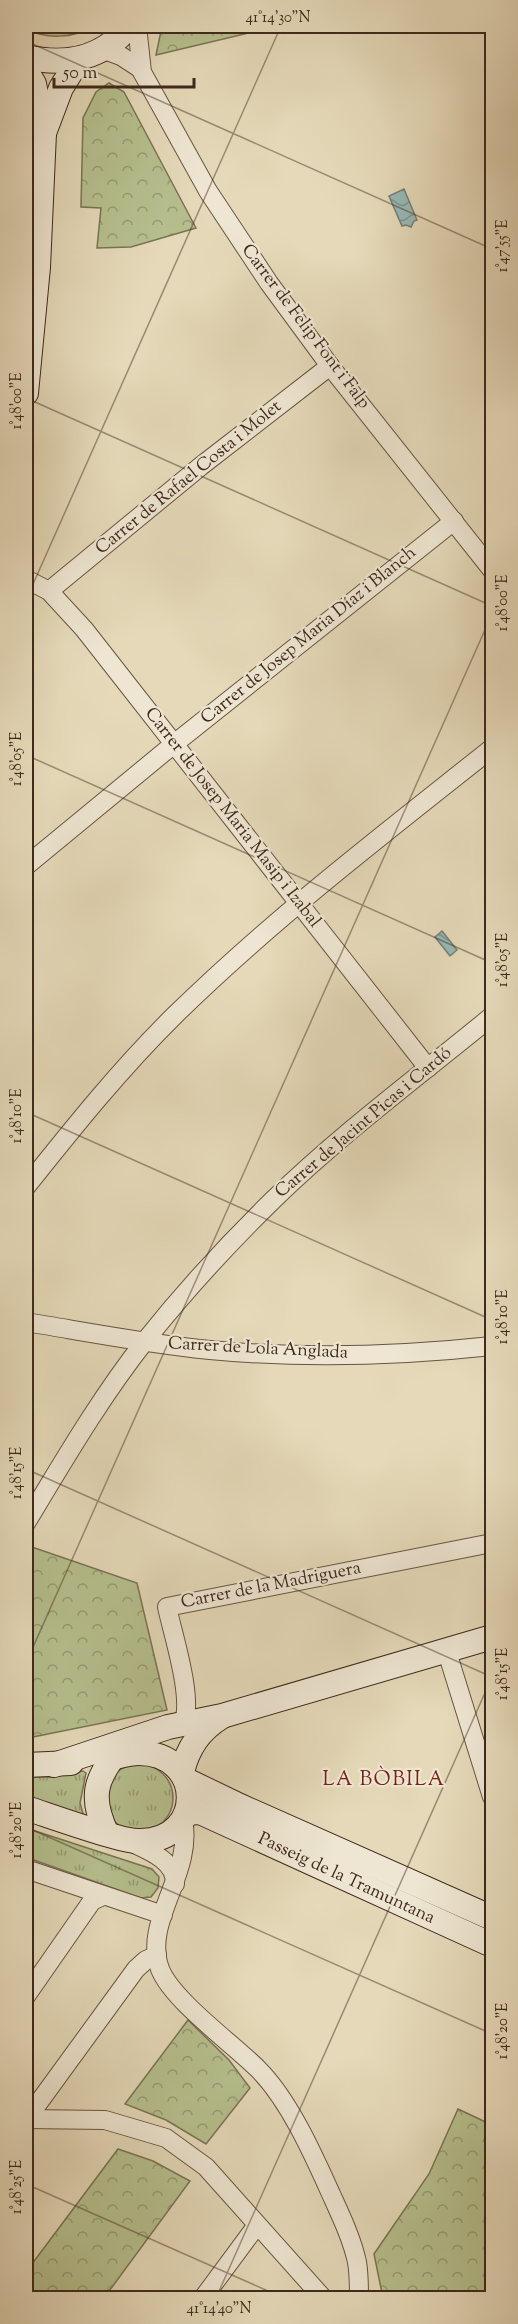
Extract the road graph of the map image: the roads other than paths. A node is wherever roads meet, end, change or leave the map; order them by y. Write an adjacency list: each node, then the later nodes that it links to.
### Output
1 (129, 26): 3 (street)
2 (137, 26): 6 (street, Carrer de Felip Font i Falp)
3 (102, 50): 5 (street); 6 (street)
4 (26, 57): 5 (street)
5 (79, 59): 8 (street)
6 (141, 69): 10 (street, Carrer de Felip Font i Falp)
7 (26, 70): 8 (street)
8 (44, 133): 9 (street)
9 (30, 313): 11 (street)
10 (330, 366): 12 (street, Carrer de Felip Font i Falp); 15 (street, Carrer de Rafael Costa i Molet)
11 (26, 393)
12 (454, 521): 13 (street, Carrer de Felip Font i Falp); 16 (street, Carrer de Josep Maria Díaz i Blanch)
13 (492, 570)
14 (26, 579): 15 (street, Carrer de Josep Maria Masip i Izabal)
15 (49, 591): 16 (street, Carrer de Josep Maria Masip i Izabal)
16 (174, 744): 18 (street, Carrer de Josep Maria Díaz i Blanch); 19 (street, Carrer de Josep Maria Masip i Izabal)
17 (492, 748): 19 (street)
18 (26, 866)
19 (298, 902): 21 (street, Carrer de Josep Maria Masip i Izabal); 22 (street)
20 (492, 1016): 21 (street, Carrer de Jacint Picas i Cardó)
21 (428, 1068): 24 (street, Carrer de Jacint Picas i Cardó)
22 (26, 1187)
23 (26, 1322): 24 (street, Carrer de Lola Anglada)
24 (145, 1342): 25 (street, Carrer de Lola Anglada); 26 (street, Carrer de Jacint Picas i Cardó)
25 (492, 1346)
26 (26, 1523)
27 (492, 1543): 31 (street, Carrer de la Madriguera)
28 (492, 1638): 29 (street)
29 (447, 1652): 30 (street); 35 (street)
30 (222, 1716): 31 (street); 34 (street)
31 (183, 1724): 32 (street)
32 (119, 1749): 33 (street); 34 (street); 38 (street)
33 (26, 1765)
34 (184, 1776): 37 (street); 43 (street, Passeig de la Tramuntana)
35 (492, 1797)
36 (26, 1808): 38 (street)
37 (190, 1815): 38 (street); 40 (street); 44 (street, Passeig de la Tramuntana)
38 (115, 1837): 40 (street)
39 (26, 1875): 41 (street)
40 (175, 1884): 42 (street)
41 (103, 1896): 42 (street); 46 (street)
42 (163, 1915): 45 (street)
43 (492, 1918)
44 (492, 1945)
45 (157, 1955): 47 (street); 51 (street)
46 (26, 1996)
47 (26, 2119): 48 (street)
48 (257, 2225): 49 (street); 50 (street)
49 (203, 2298)
50 (323, 2298)
51 (359, 2298)

